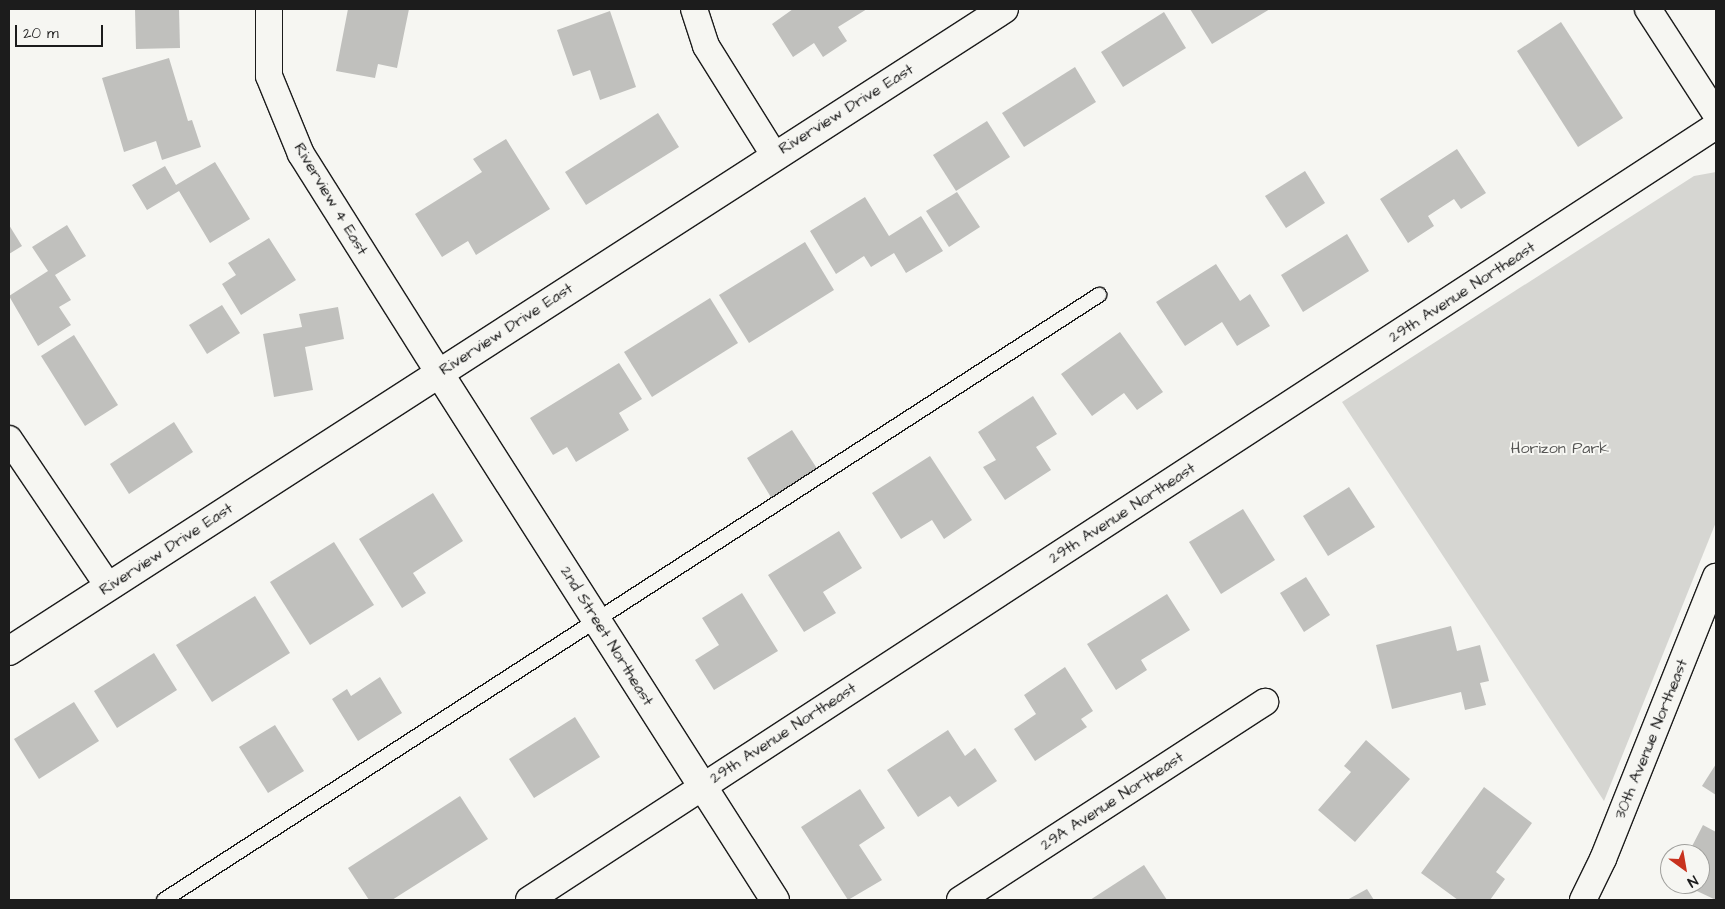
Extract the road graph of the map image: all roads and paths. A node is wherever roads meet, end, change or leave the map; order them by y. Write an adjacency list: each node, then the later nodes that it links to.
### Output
1 (269, 9): 9 (street, Riverview 4 East)
2 (694, 9): 7 (street)
3 (1004, 9): 7 (street, Riverview Drive East)
4 (1648, 9): 5 (street)
5 (1716, 114)
6 (1716, 126): 16 (street, 29th Avenue Northeast)
7 (774, 155): 9 (street, Riverview Drive East)
8 (1099, 295): 13 (lane)
9 (439, 373): 12 (street, Riverview Drive East); 13 (street, 2nd Street Northeast)
10 (9, 439): 12 (street)
11 (1716, 577): 21 (street, 30th Avenue Northeast)
12 (108, 586): 14 (street, Riverview Drive East)
13 (596, 619): 16 (street, 2nd Street Northeast); 17 (lane)
14 (9, 651)
15 (1265, 702): 20 (street, 29A Avenue Northeast)
16 (702, 786): 18 (street, 29th Avenue Northeast); 19 (street, 2nd Street Northeast)
17 (164, 900)
18 (529, 900)
19 (774, 900)
20 (960, 900)
21 (1582, 900)

